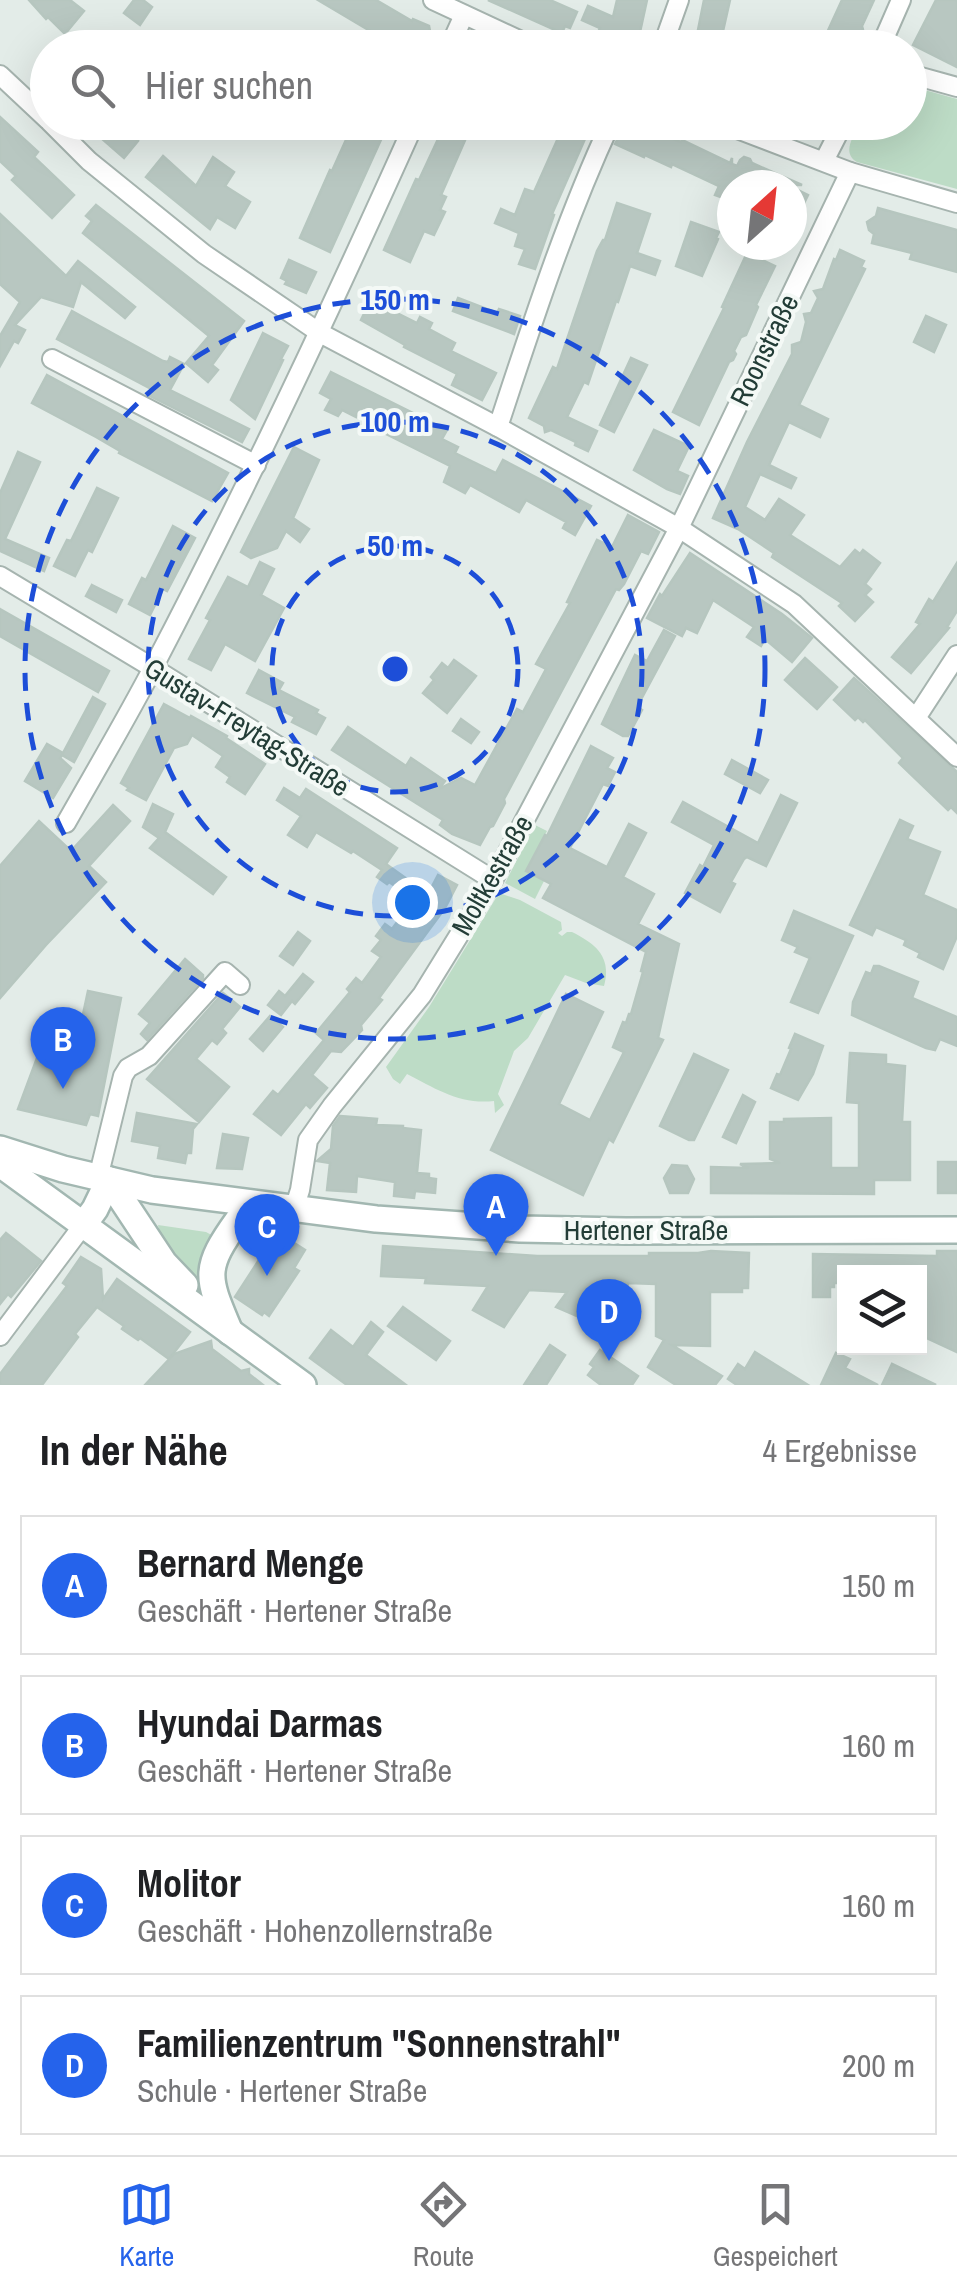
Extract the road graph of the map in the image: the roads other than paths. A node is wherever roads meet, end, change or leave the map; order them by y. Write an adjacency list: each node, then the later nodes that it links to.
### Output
1 (679, 0): 7 (street)
2 (901, 0): 8 (street)
3 (437, 1): 4 (street)
4 (464, 15): 5 (street); 6 (street)
5 (457, 30)
6 (497, 30)
7 (668, 30)
8 (888, 30)
9 (1, 78): 12 (street)
10 (927, 79): 11 (street)
11 (957, 87)
12 (30, 104)
13 (68, 140): 21 (street)
14 (407, 140): 21 (street)
15 (603, 140): 23 (street)
16 (767, 140): 18 (street)
17 (835, 140): 18 (street)
18 (824, 162): 19 (street)
19 (850, 172): 20 (street); 25 (street, Roonstraße)
20 (957, 203)
21 (320, 333): 23 (street); 24 (street)
22 (52, 359): 24 (street)
23 (498, 428): 25 (street)
24 (256, 466): 28 (street)
25 (679, 528): 29 (street); 32 (street, Moltkestraße)
26 (0, 576): 28 (street, Gustav-Freytag-Straße)
27 (957, 655): 29 (street)
28 (153, 668): 31 (street); 32 (street, Gustav-Freytag-Straße)
29 (916, 718): 30 (street)
30 (957, 756)
31 (66, 823)
32 (493, 880): 37 (street, Moltkestraße)
33 (240, 985): 36 (street)
34 (0, 1149): 36 (main road, Hertener Straße)
35 (0, 1164): 38 (main road)
36 (104, 1179): 37 (main road, Hertener Straße); 38 (main road); 40 (main road)
37 (294, 1209): 39 (main road, Hertener Straße); 40 (main road)
38 (84, 1224): 40 (main road); 41 (street)
39 (957, 1230)
40 (230, 1332): 42 (main road)
41 (0, 1336)
42 (303, 1385)

